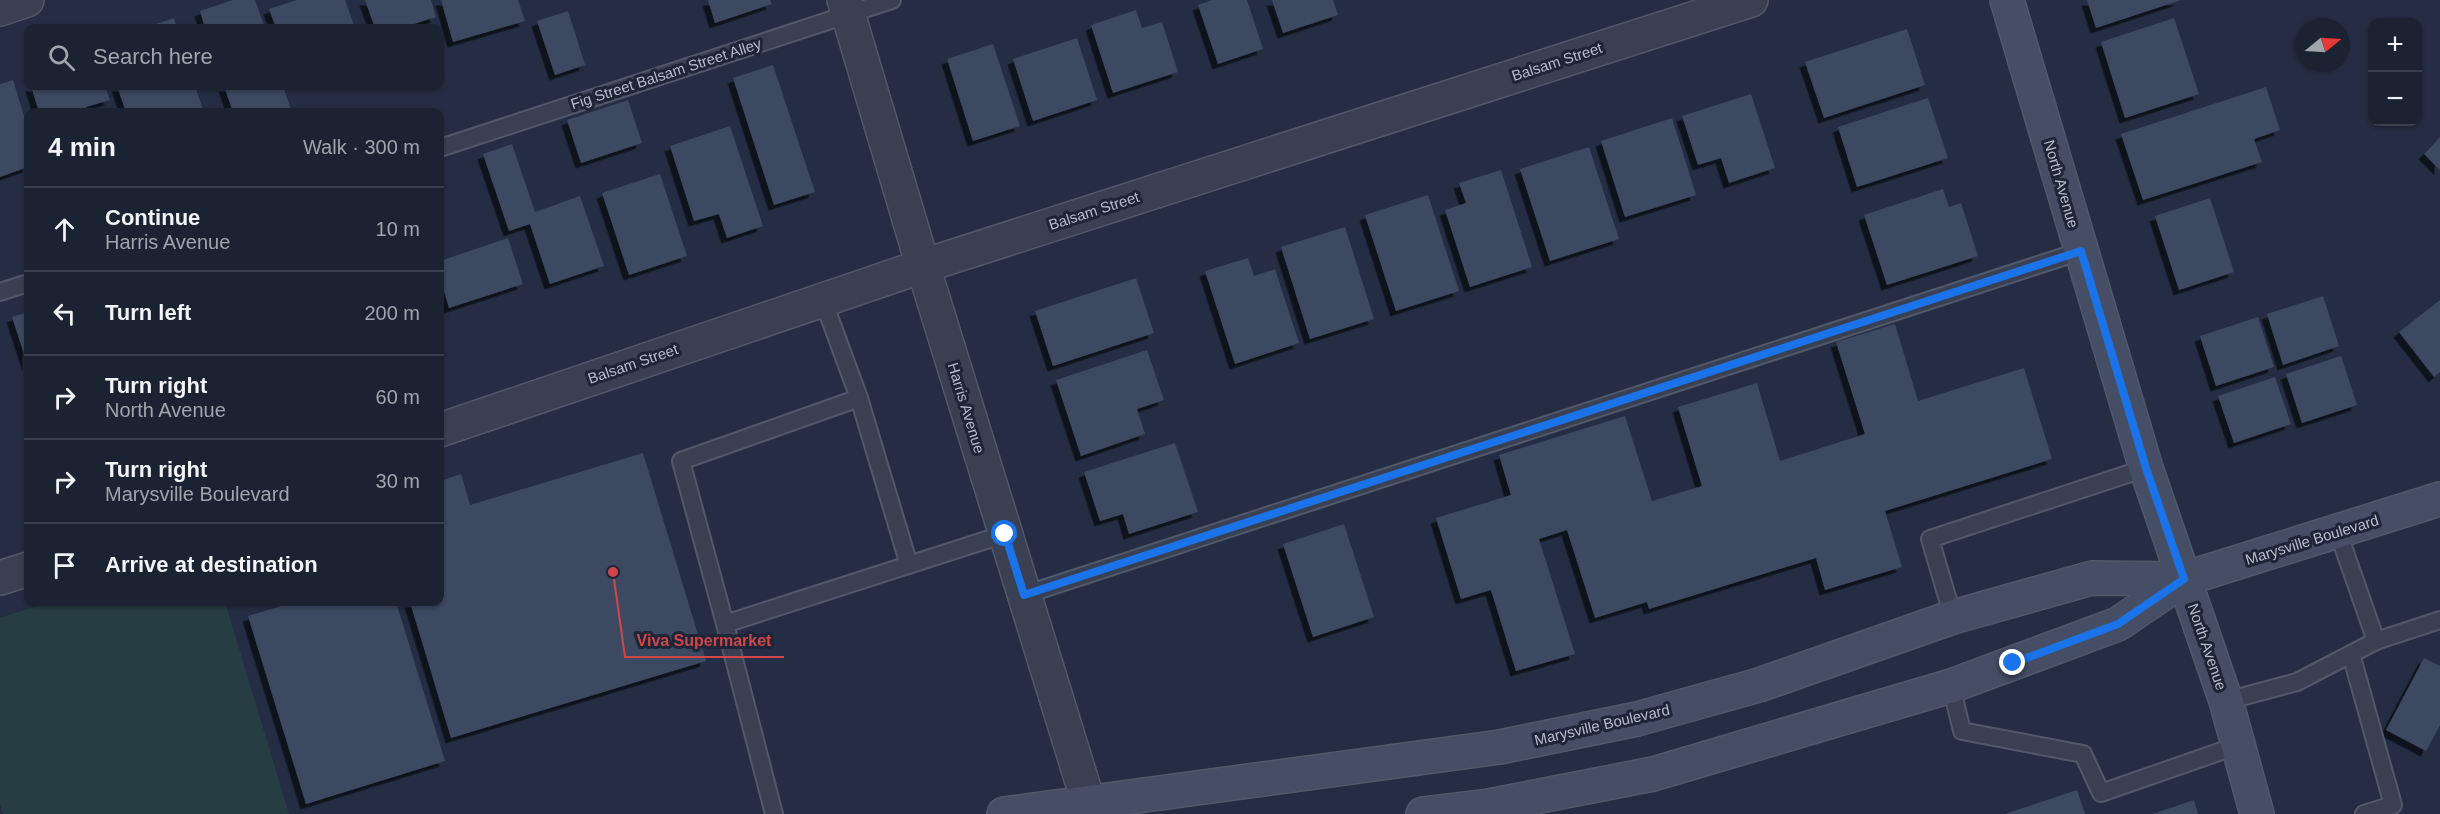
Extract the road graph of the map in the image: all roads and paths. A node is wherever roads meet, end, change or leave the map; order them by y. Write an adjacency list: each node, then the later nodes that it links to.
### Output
1 (27, 0): 6 (street)
2 (892, 0): 5 (lane, Fig Street Balsam Street Alley)
3 (1751, 0): 9 (street, Balsam Street)
4 (2007, 0): 8 (main road, North Avenue)
5 (846, 7): 7 (lane, Fig Street Balsam Street Alley); 9 (street, Harris Avenue)
6 (0, 9)
7 (444, 147)
8 (2081, 251): 15 (main road, North Avenue); 23 (lane)
9 (923, 266): 12 (street, Balsam Street); 18 (street, Harris Avenue)
10 (24, 284): 11 (lane)
11 (0, 292)
12 (823, 300): 13 (lane); 14 (street, Balsam Street)
13 (859, 398): 19 (lane); 26 (lane)
14 (444, 429)
15 (2146, 468): 22 (main road, North Avenue); 24 (lane)
16 (2440, 500): 17 (main road, Marysville Boulevard)
17 (2338, 532): 22 (main road, Marysville Boulevard); 27 (lane)
18 (1005, 534): 19 (lane); 23 (street, Harris Avenue)
19 (909, 565): 26 (lane)
20 (24, 570): 21 (street)
21 (0, 578)
22 (2184, 579): 24 (main road, Marysville Boulevard); 29 (main road, Marysville Boulevard); 30 (main road, North Avenue)
23 (1024, 595): 32 (street, Harris Avenue)
24 (1953, 617): 32 (main road, Marysville Boulevard)
25 (2440, 620): 27 (lane)
26 (725, 624): 34 (lane)
27 (2376, 641): 28 (lane)
28 (2351, 654): 30 (lane); 38 (lane)
29 (1951, 686): 31 (lane); 33 (main road, Marysville Boulevard)
30 (2226, 701): 31 (main road, North Avenue)
31 (2239, 745): 37 (main road, North Avenue)
32 (1090, 808): 35 (main road, Marysville Boulevard)
33 (1490, 810): 36 (main road, Marysville Boulevard)
34 (774, 814)
35 (1004, 814)
36 (1423, 814)
37 (2257, 814)
38 (2364, 814)

